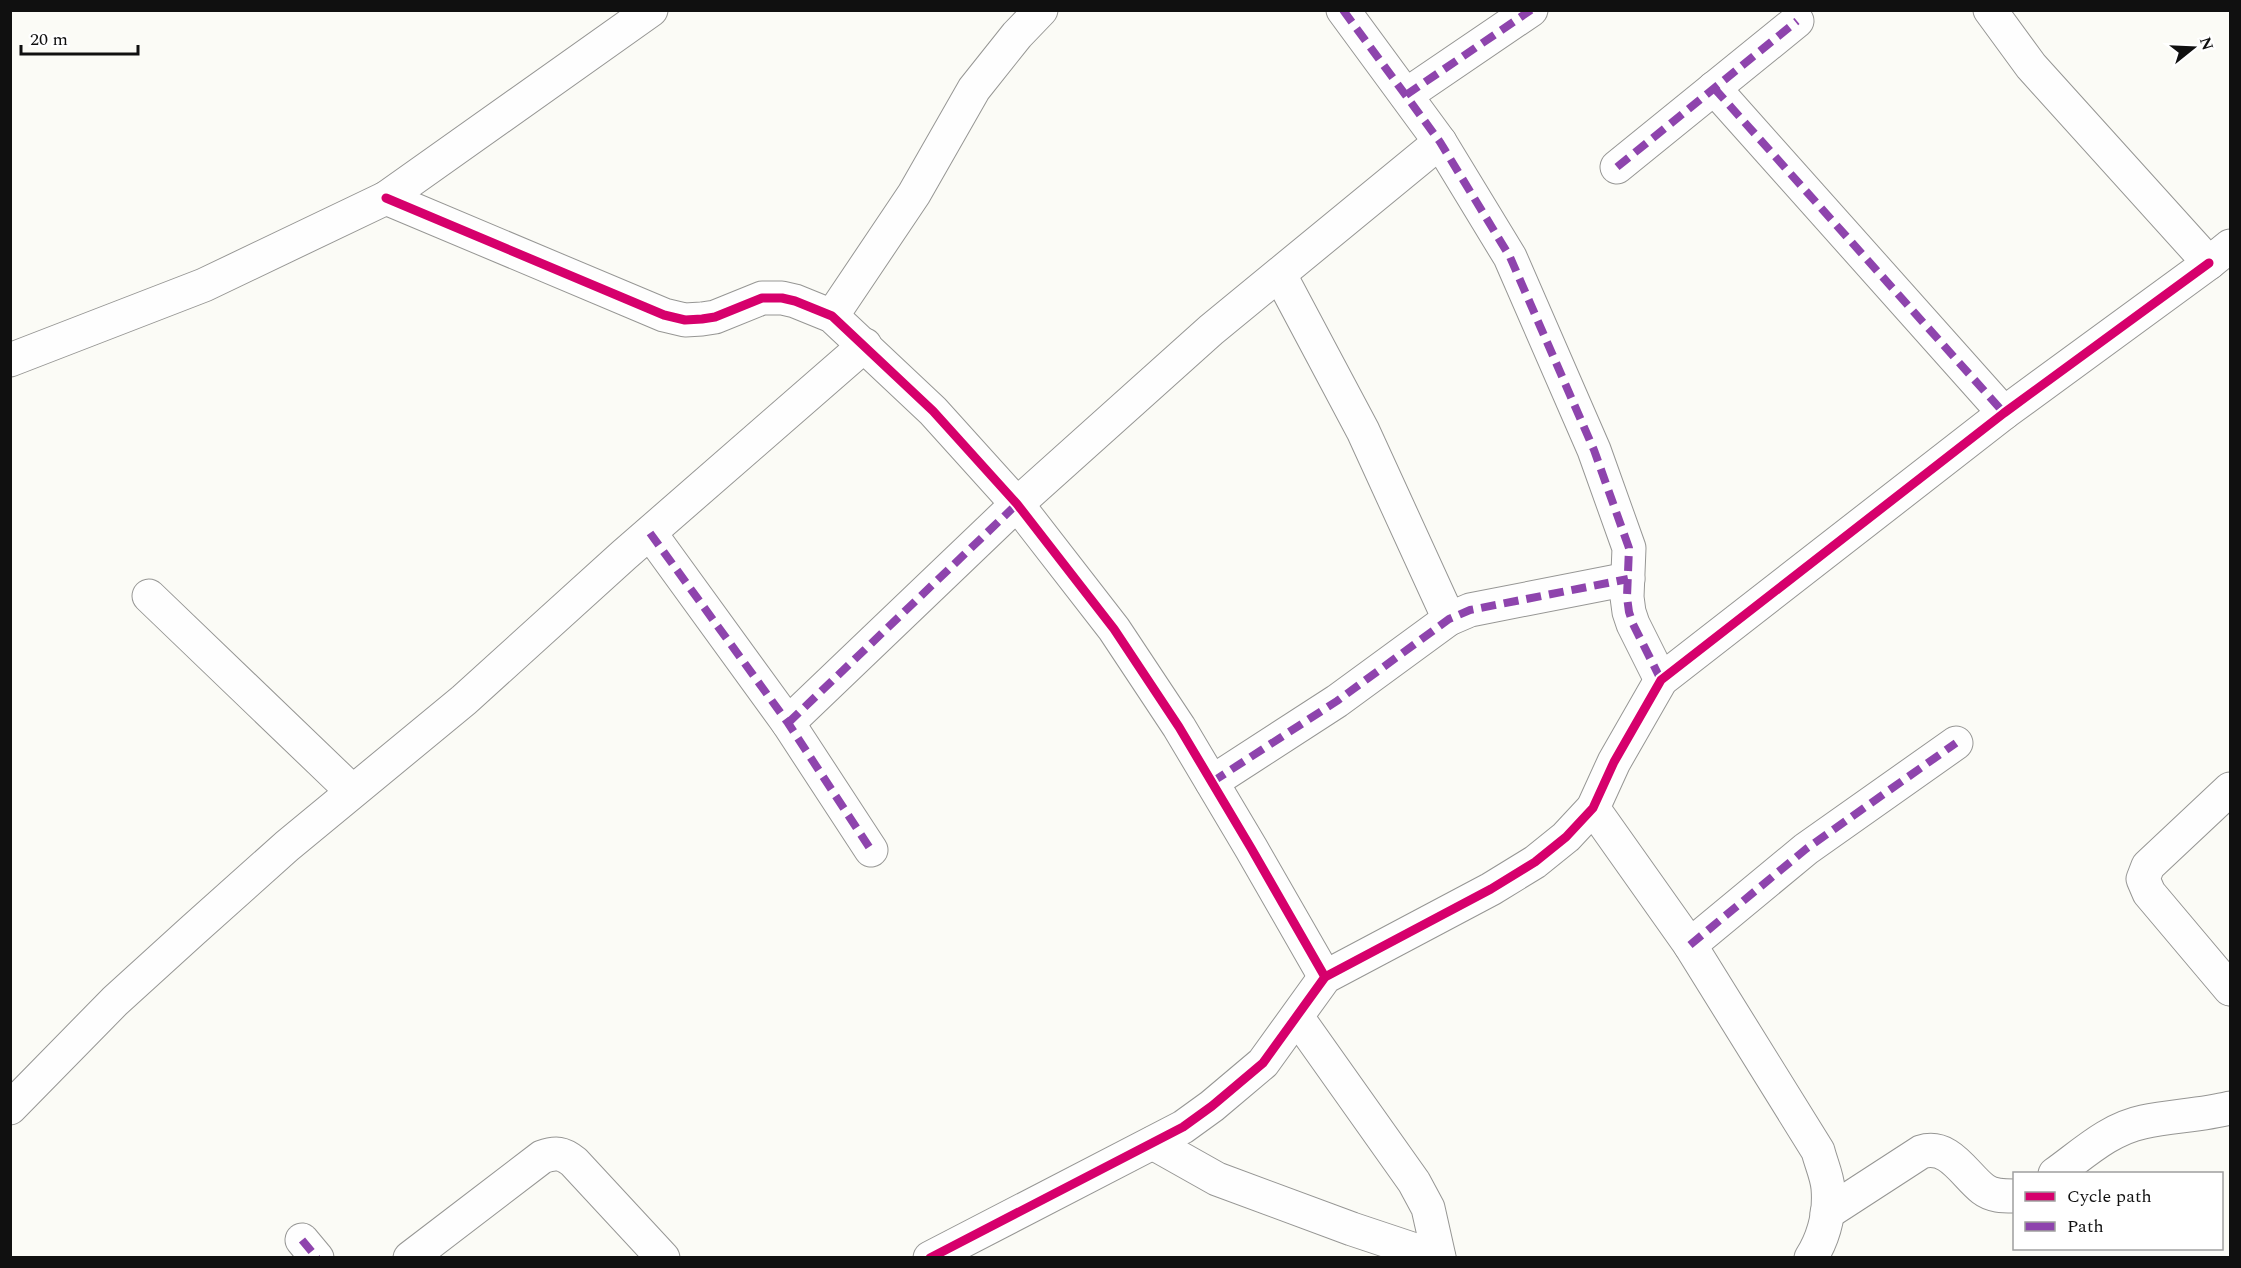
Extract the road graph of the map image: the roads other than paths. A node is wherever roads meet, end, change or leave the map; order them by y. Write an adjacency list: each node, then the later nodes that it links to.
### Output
1 (651, 10): 11 (street)
2 (1041, 10): 14 (street)
3 (1343, 10): 8 (street)
4 (1532, 10): 8 (street)
5 (1989, 10): 12 (street)
6 (1797, 21): 7 (street)
7 (1714, 88): 10 (street); 17 (street)
8 (1406, 95): 9 (street)
9 (1440, 142): 13 (street); 20 (street)
10 (1617, 167)
11 (386, 198): 14 (street); 16 (street)
12 (2220, 255): 17 (street)
13 (1280, 275): 18 (street); 22 (street)
14 (832, 316): 15 (street)
15 (865, 345): 18 (street); 19 (street)
16 (10, 360)
17 (2004, 413): 23 (street)
18 (1017, 504): 24 (street); 26 (street)
19 (650, 533): 24 (street); 28 (street)
20 (1628, 579): 22 (street); 23 (street)
21 (149, 596): 28 (street)
22 (1449, 619): 26 (street)
23 (1661, 680): 29 (street)
24 (788, 723): 30 (street)
25 (1956, 743): 31 (street)
26 (1212, 782): 32 (street)
27 (2230, 789): 33 (street)
28 (352, 791): 35 (street)
29 (1593, 808): 31 (street); 32 (street)
30 (871, 850)
31 (1690, 945): 40 (street)
32 (1324, 977): 34 (street)
33 (2230, 989)
34 (1298, 1017): 37 (street); 44 (street)
35 (10, 1108)
36 (2230, 1108): 38 (street)
37 (1153, 1143): 43 (street); 44 (street)
38 (2056, 1172)
39 (2013, 1196): 40 (street)
40 (1827, 1213): 45 (street)
41 (410, 1257): 42 (street)
42 (663, 1257)
43 (930, 1257)
44 (1439, 1257)
45 (1811, 1257)

